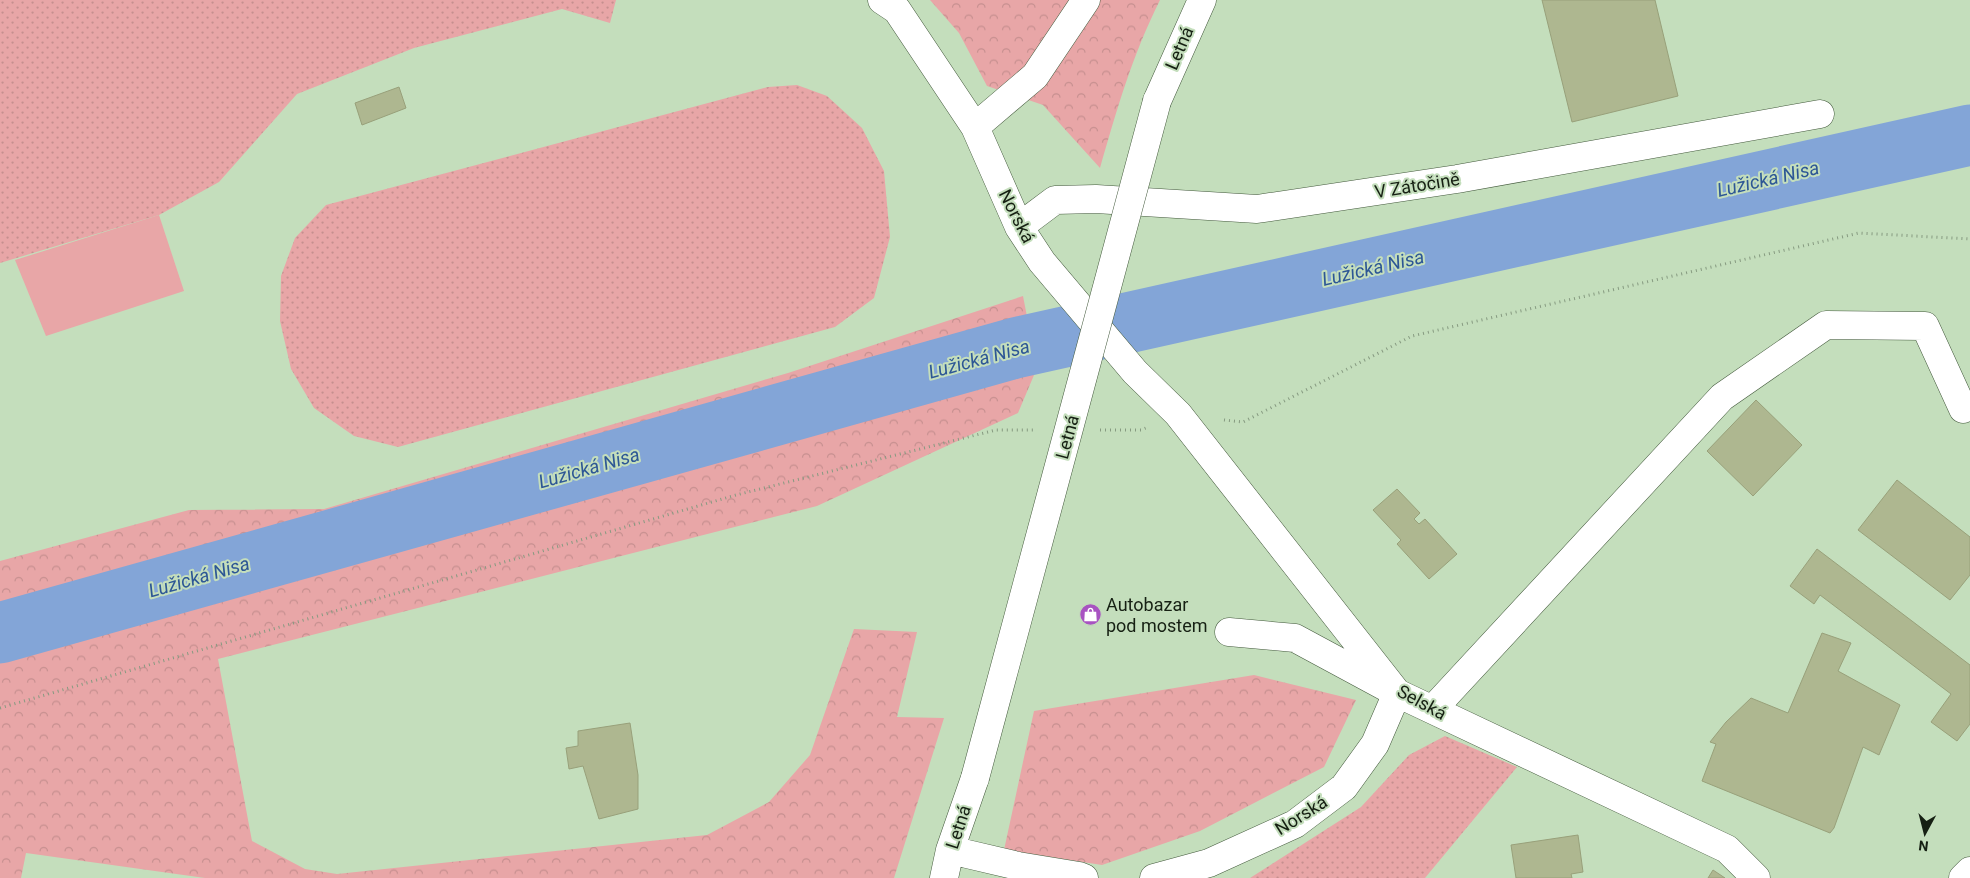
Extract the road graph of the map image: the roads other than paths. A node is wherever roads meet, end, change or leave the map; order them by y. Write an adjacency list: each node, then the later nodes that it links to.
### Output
1 (882, 0): 5 (street, Norská)
2 (1086, 0): 5 (street)
3 (1202, 0): 12 (street, Letná, bridge)
4 (1820, 114): 6 (street, V Zátočině)
5 (976, 127): 6 (street, Norská)
6 (1019, 227): 8 (street, Norská)
7 (1963, 409): 11 (street)
8 (1178, 414): 10 (street, Selská)
9 (1229, 632): 10 (street)
10 (1397, 692): 11 (street, Selská); 16 (street, Norská)
11 (1433, 709): 17 (street, Selská)
12 (950, 850): 14 (street, Letná); 15 (street)
13 (1970, 871): 18 (street)
14 (944, 878)
15 (1084, 878)
16 (1154, 878)
17 (1756, 878)
18 (1963, 878)

